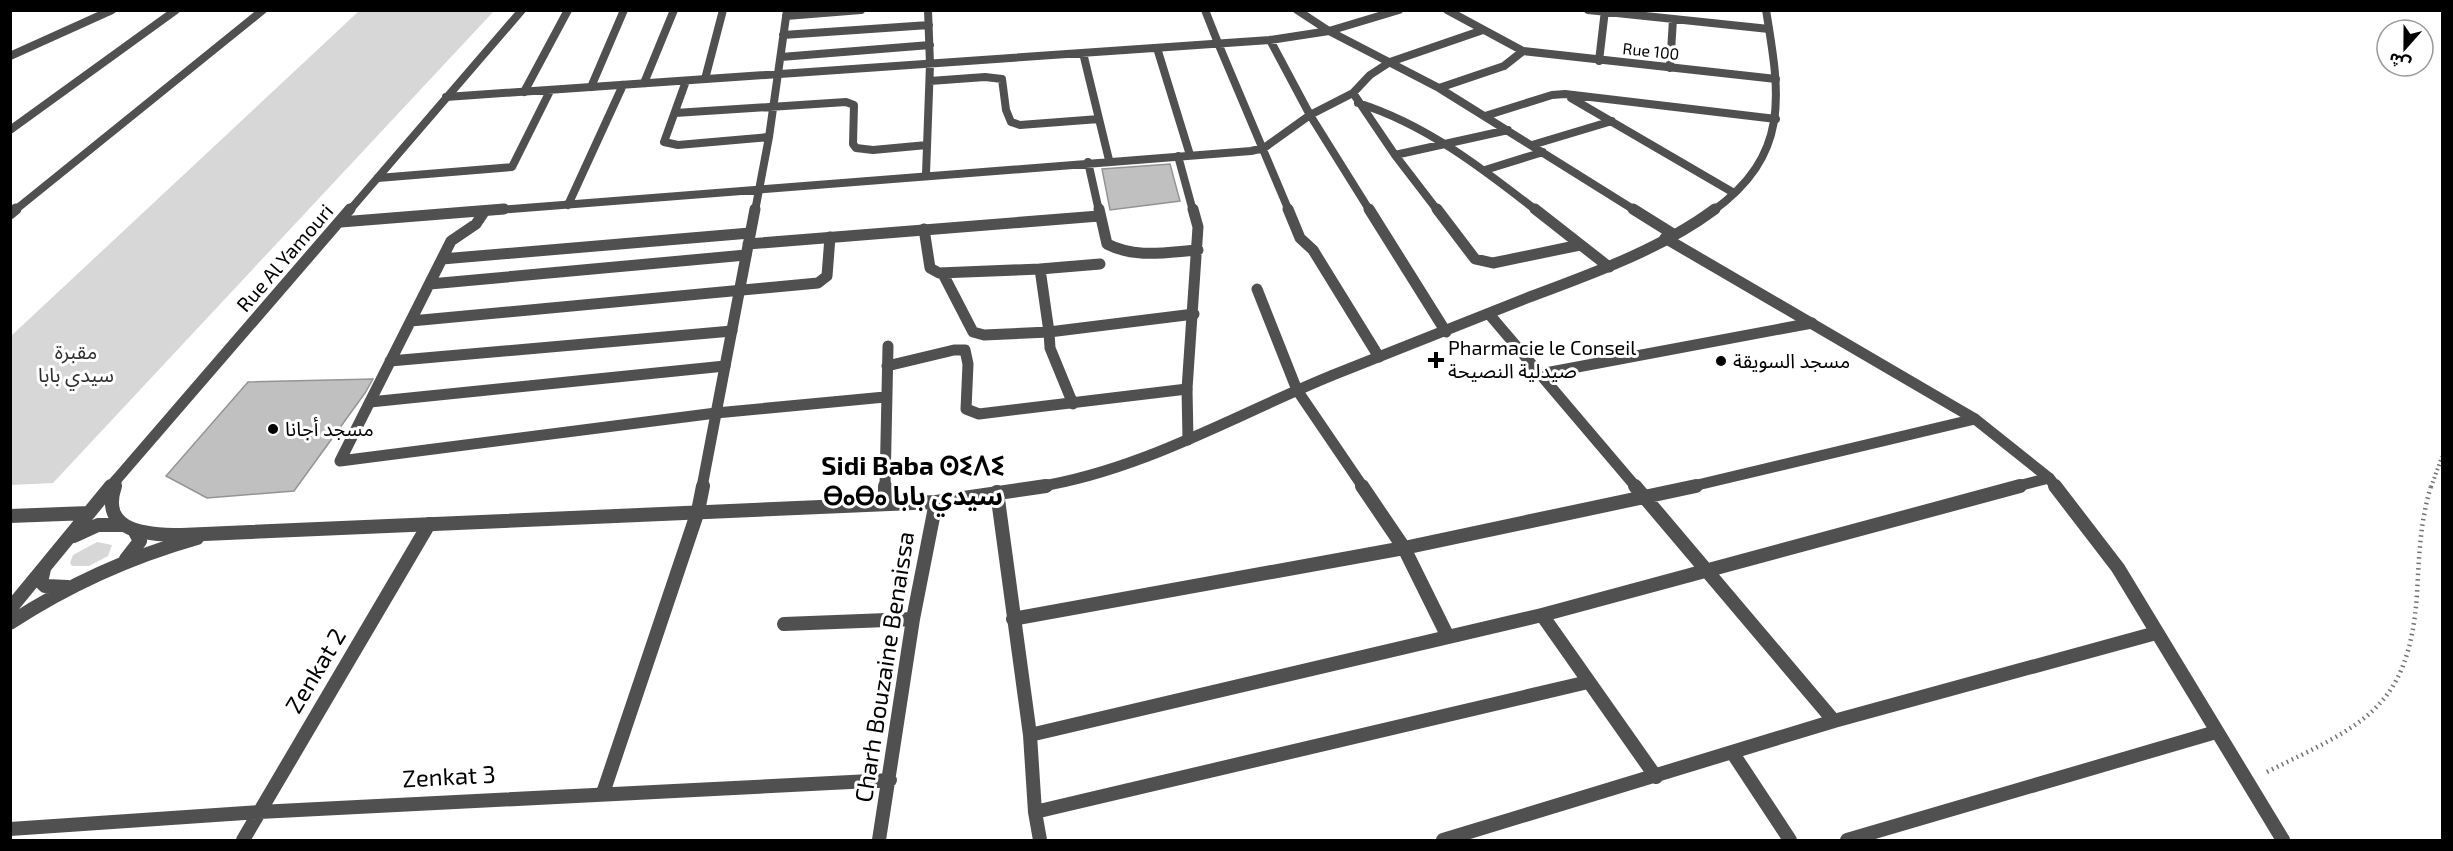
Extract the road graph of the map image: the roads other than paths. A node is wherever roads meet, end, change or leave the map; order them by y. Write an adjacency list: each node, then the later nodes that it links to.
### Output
1 (112, 10): 32 (street)
2 (176, 10): 60 (street)
3 (263, 10): 80 (street)
4 (522, 10): 51 (street, Rue Al Yamouri)
5 (568, 10): 48 (street)
6 (624, 10): 45 (street)
7 (674, 10): 43 (street)
8 (723, 10): 39 (street)
9 (866, 10): 17 (street)
10 (928, 10): 21 (street)
11 (1205, 10): 27 (street)
12 (1297, 10): 24 (street)
13 (1399, 10): 24 (street)
14 (1447, 10): 23 (street)
15 (1588, 10): 18 (street)
16 (1766, 10): 22 (street)
17 (861, 11): 19 (street)
18 (1605, 11): 20 (street); 34 (street)
19 (786, 13): 25 (street)
20 (1673, 19): 22 (street); 37 (street)
21 (929, 25): 25 (street); 28 (street)
22 (1769, 29): 40 (street)
23 (1484, 30): 30 (street); 35 (street)
24 (1329, 31): 26 (street); 35 (street)
25 (783, 35): 33 (street)
26 (1270, 40): 27 (street); 55 (street)
27 (1218, 44): 29 (street); 66 (street)
28 (930, 45): 33 (street); 36 (street)
29 (1157, 48): 31 (street); 68 (street)
30 (1523, 51): 34 (street, Rue 100); 46 (street)
31 (1083, 53): 36 (street); 57 (street)
32 (10, 56)
33 (781, 57): 38 (street)
34 (1599, 61): 37 (street, Rue 100)
35 (1390, 62): 46 (street); 49 (street)
36 (930, 64): 38 (street); 42 (street)
37 (1670, 68): 40 (street, Rue 100)
38 (779, 74): 39 (street); 53 (street)
39 (705, 79): 41 (street)
40 (1776, 79): 58 (street)
41 (686, 81): 43 (street); 54 (street)
42 (930, 81): 57 (street); 63 (street)
43 (644, 84): 44 (street)
44 (623, 85): 45 (street); 78 (street)
45 (591, 87): 47 (street)
46 (1439, 88): 56 (street)
47 (550, 91): 48 (street); 75 (street)
48 (524, 92): 51 (street)
49 (1353, 93): 52 (street); 55 (street)
50 (1565, 94): 56 (street); 58 (street); 59 (street)
51 (446, 98): 75 (street, Rue Al Yamouri)
52 (1358, 103): 65 (street); 69 (street)
53 (774, 106): 54 (street); 62 (street); 63 (street)
54 (675, 113): 62 (street)
55 (1310, 115): 66 (street); 103 (street)
56 (1485, 116): 61 (street)
57 (1099, 118): 71 (street)
58 (1776, 119): 77 (street)
59 (1612, 121): 64 (street); 77 (street)
60 (10, 130)
61 (1508, 130): 64 (street); 65 (street)
62 (770, 137): 76 (street)
63 (927, 145): 74 (street)
64 (1532, 145): 67 (street)
65 (1445, 146): 69 (street); 73 (street)
66 (1264, 147): 68 (street); 105 (street)
67 (1543, 152): 73 (street); 84 (street)
68 (1190, 155): 70 (street)
69 (1395, 155): 87 (street)
70 (1178, 156): 71 (street); 88 (street)
71 (1109, 160): 72 (street)
72 (1088, 162): 74 (street); 81 (street)
73 (1485, 170): 87 (street)
74 (926, 174): 76 (street)
75 (378, 178): 82 (street, Rue Al Yamouri)
76 (758, 189): 78 (street); 86 (street)
77 (1734, 193): 84 (street)
78 (568, 205): 79 (street)
79 (484, 212): 82 (street); 89 (street)
80 (10, 214)
81 (1099, 216): 83 (street); 88 (street)
82 (341, 222): 119 (street, Rue Al Yamouri)
83 (924, 229): 85 (street); 93 (street)
84 (1669, 236): 91 (street); 100 (street)
85 (830, 237): 86 (street); 96 (street)
86 (748, 244): 89 (street); 94 (street); 96 (street)
87 (1580, 245): 91 (street)
88 (1198, 249): 97 (street)
89 (442, 259): 94 (street)
90 (1100, 264): 92 (street)
91 (1609, 267): 98 (street)
92 (1040, 269): 93 (street); 102 (street)
93 (943, 274): 102 (street)
94 (430, 284): 99 (street)
95 (1257, 289): 111 (street)
96 (740, 290): 99 (street); 101 (street)
97 (1194, 314): 102 (street); 110 (street)
98 (1490, 314): 103 (street); 109 (street)
99 (411, 321): 106 (street)
100 (1812, 323): 109 (street); 116 (street)
101 (732, 332): 106 (street); 107 (street)
102 (1049, 332): 114 (street)
103 (1446, 332): 105 (street)
104 (888, 346): 108 (street)
105 (1379, 357): 111 (street)
106 (390, 362): 113 (street)
107 (725, 366): 113 (street); 115 (street)
108 (886, 366): 112 (street); 114 (street)
109 (1540, 374): 121 (street)
110 (1187, 389): 114 (street); 117 (street)
111 (1297, 390): 117 (street); 131 (street)
112 (885, 397): 115 (street); 123 (street)
113 (370, 402): 115 (street)
114 (1073, 404)
115 (716, 413): 124 (street)
116 (1975, 419): 118 (street); 121 (street)
117 (1188, 440): 120 (street)
118 (2049, 478): 133 (street); 142 (street)
119 (117, 479): 125 (street); 128 (street, Rue Al Yamouri)
120 (997, 492): 122 (street); 139 (street)
121 (1645, 498): 131 (street); 133 (street)
122 (936, 502): 123 (street); 138 (street, Charh Bouzaine Benaissa)
123 (885, 504): 124 (street)
124 (698, 511): 127 (street); 151 (street)
125 (89, 513): 126 (street); 130 (street)
126 (10, 516)
127 (429, 524): 129 (street); 152 (street, Zenkat 2)
128 (129, 527): 129 (street); 130 (street); 134 (street)
129 (213, 534): 134 (street)
130 (65, 542): 132 (street)
131 (1404, 548): 139 (street); 143 (street)
132 (45, 568): 135 (street); 136 (street)
133 (1707, 571): 137 (street); 145 (street)
134 (105, 572): 135 (street)
135 (90, 579): 140 (street)
136 (10, 609)
137 (1542, 615): 143 (street); 144 (street)
138 (913, 619): 141 (street); 150 (street, Charh Bouzaine Benaissa)
139 (1013, 619): 147 (street)
140 (10, 622)
141 (784, 624)
142 (2156, 633): 145 (street); 146 (street)
143 (1448, 637): 147 (street)
144 (1588, 682): 149 (street); 153 (street)
145 (1834, 721): 148 (street)
146 (2216, 732): 160 (street); 161 (street)
147 (1030, 735): 153 (street)
148 (1732, 752): 149 (street); 159 (street)
149 (1656, 777): 158 (street)
150 (890, 780): 151 (street, Zenkat 3); 156 (street, Charh Bouzaine Benaissa)
151 (603, 793): 152 (street, Zenkat 3)
152 (260, 812): 154 (street, Zenkat 3); 155 (street, Zenkat 2)
153 (1035, 812): 157 (street)
154 (10, 829)
155 (243, 840)
156 (879, 840)
157 (1040, 840)
158 (1443, 840)
159 (1790, 840)
160 (1847, 840)
161 (2283, 840)

